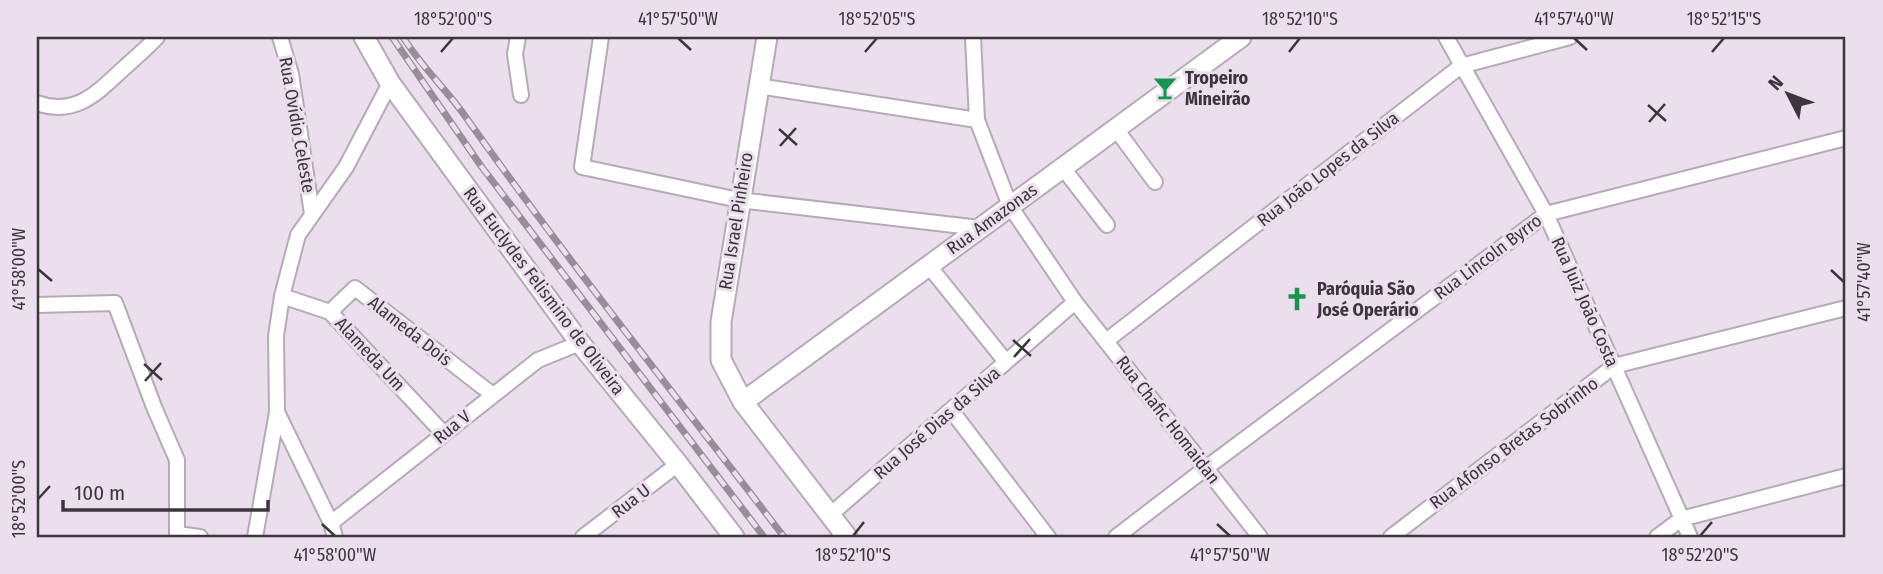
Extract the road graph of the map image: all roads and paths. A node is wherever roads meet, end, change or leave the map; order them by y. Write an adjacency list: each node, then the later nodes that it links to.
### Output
1 (157, 37): 15 (street)
2 (279, 37): 23 (street, Rua Ovídio Celeste)
3 (364, 37): 12 (street, Rua Euclydes Felismino de Oliveira)
4 (518, 37): 14 (street)
5 (601, 37): 21 (street)
6 (766, 37): 13 (street, Rua Israel Pinheiro)
7 (973, 37): 16 (street, Rua Chafic Homaidan)
8 (1236, 37): 17 (street, Rua Amazonas)
9 (1446, 37): 11 (street, Rua Juiz João Costa)
10 (1570, 37): 11 (street, Rua João Lopes da Silva)
11 (1461, 66): 24 (street, Rua Juiz João Costa); 33 (street, Rua João Lopes da Silva)
12 (390, 83): 23 (street); 34 (street, Rua Euclydes Felismino de Oliveira)
13 (758, 86): 16 (street); 21 (street, Rua Israel Pinheiro)
14 (521, 95)
15 (37, 103)
16 (977, 120): 22 (street, Rua Chafic Homaidan)
17 (1115, 129): 19 (street, Rua Amazonas); 20 (street)
18 (1846, 138): 24 (street, Rua Lincoln Byrro)
19 (1063, 168): 22 (street, Rua Amazonas); 25 (street)
20 (1155, 182)
21 (739, 200): 26 (street); 38 (street, Rua Israel Pinheiro)
22 (1010, 206): 26 (street, Rua Amazonas); 29 (street, Rua Chafic Homaidan)
23 (312, 214): 28 (street)
24 (1546, 214): 36 (street, Rua Juiz João Costa); 43 (street, Rua Lincoln Byrro)
25 (1107, 225)
26 (980, 228): 27 (street, Rua Amazonas)
27 (929, 266): 35 (street); 38 (street, Rua Amazonas)
28 (282, 296): 32 (street, Alameda Um); 40 (street)
29 (1075, 302): 33 (street, Rua Chafic Homaidan); 35 (street, Rua José Dias da Silva)
30 (37, 305): 48 (street)
31 (1846, 308): 36 (street, Rua Afonso Bretas Sobrinho)
32 (330, 312): 37 (street, Alameda Dois); 41 (street, Alameda Um)
33 (1106, 341): 43 (street, Rua Chafic Homaidan)
34 (580, 343): 37 (street, Rua V); 42 (street, Rua Euclydes Felismino de Oliveira)
35 (1006, 362): 39 (street, Rua José Dias da Silva)
36 (1614, 366): 46 (street, Rua Juiz João Costa); 57 (street, Rua Afonso Bretas Sobrinho)
37 (493, 395): 41 (street, Rua V)
38 (743, 402): 45 (street, Rua Israel Pinheiro)
39 (951, 410): 45 (street, Rua José Dias da Silva); 54 (street)
40 (277, 412): 47 (street); 50 (street)
41 (444, 434): 47 (street, Rua V)
42 (678, 464): 51 (street, Rua U); 52 (street, Rua Euclydes Felismino de Oliveira)
43 (1206, 468): 55 (street, Rua Lincoln Byrro); 56 (street, Rua Chafic Homaidan)
44 (1846, 477): 46 (street)
45 (830, 515): 53 (street, Rua Israel Pinheiro)
46 (1681, 520): 58 (street); 59 (street, Rua Juiz João Costa)
47 (333, 530)
48 (177, 535): 49 (street)
49 (200, 537)
50 (256, 537)
51 (583, 537)
52 (734, 537)
53 (846, 537)
54 (1048, 537)
55 (1116, 537)
56 (1260, 537)
57 (1391, 537)
58 (1657, 537)
59 (1690, 537)

